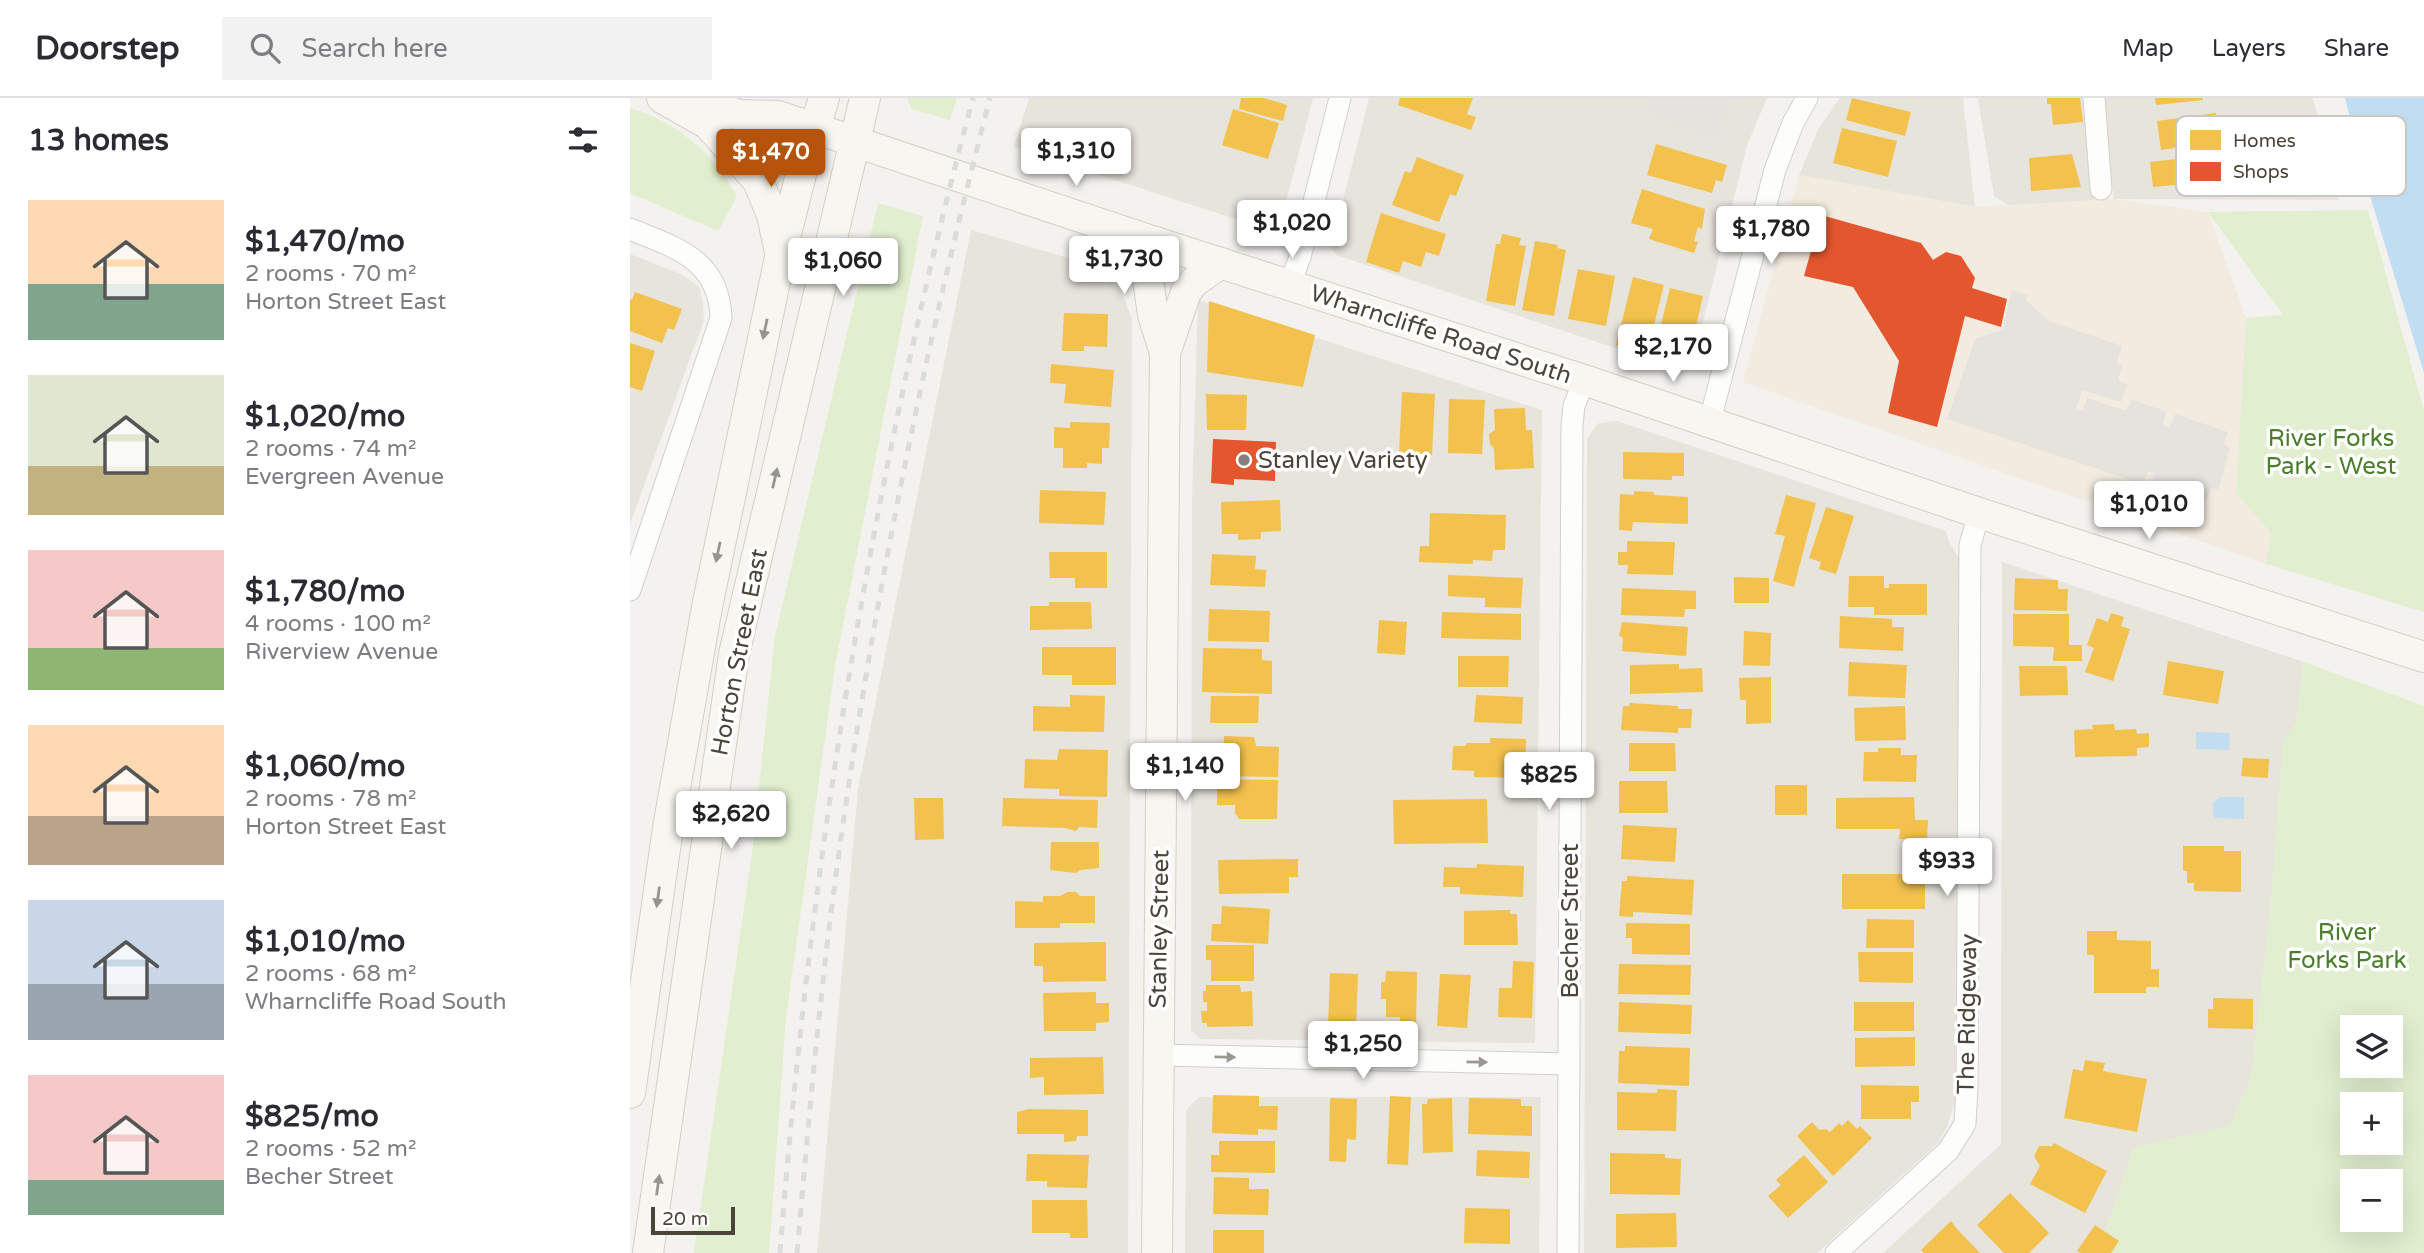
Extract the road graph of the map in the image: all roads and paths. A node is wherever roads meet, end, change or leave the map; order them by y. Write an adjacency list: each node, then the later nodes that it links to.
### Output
1 (662, 98): 14 (main road)
2 (683, 98): 8 (main road, Wharncliffe Road South)
3 (824, 98): 9 (main road, Horton Street East)
4 (865, 98): 10 (main road, Horton Street East)
5 (1340, 98): 16 (street)
6 (1807, 98): 19 (street)
7 (2094, 98): 11 (street)
8 (768, 107): 9 (main road, Wharncliffe Road South)
9 (814, 129): 10 (main road, Wharncliffe Road South); 14 (main road, Horton Street East)
10 (855, 141): 13 (main road, Wharncliffe Road South); 26 (main road, Horton Street East, one-way to 10)
11 (2101, 189)
12 (630, 229): 21 (street)
13 (1155, 242): 15 (main road, Wharncliffe Road South); 17 (main road, Stanley Street)
14 (779, 262): 25 (main road, Horton Street East, one-way to 25)
15 (1220, 262): 16 (main road, Wharncliffe Road South); 17 (main road, Stanley Street)
16 (1289, 286): 18 (main road, Wharncliffe Road South)
17 (1165, 353): 23 (main road, Stanley Street)
18 (1584, 380): 19 (main road, Wharncliffe Road South); 24 (street, Becher Street)
19 (1709, 424): 20 (main road, Wharncliffe Road South)
20 (1979, 513): 22 (main road, Wharncliffe Road South); 29 (street, The Ridgeway)
21 (630, 590)
22 (2424, 657)
23 (1157, 1055): 24 (street, one-way to 24); 27 (main road, Stanley Street)
24 (1569, 1064): 28 (street, Becher Street)
25 (630, 1093)
26 (648, 1253)
27 (1157, 1253)
28 (1568, 1253)
29 (1836, 1253)

